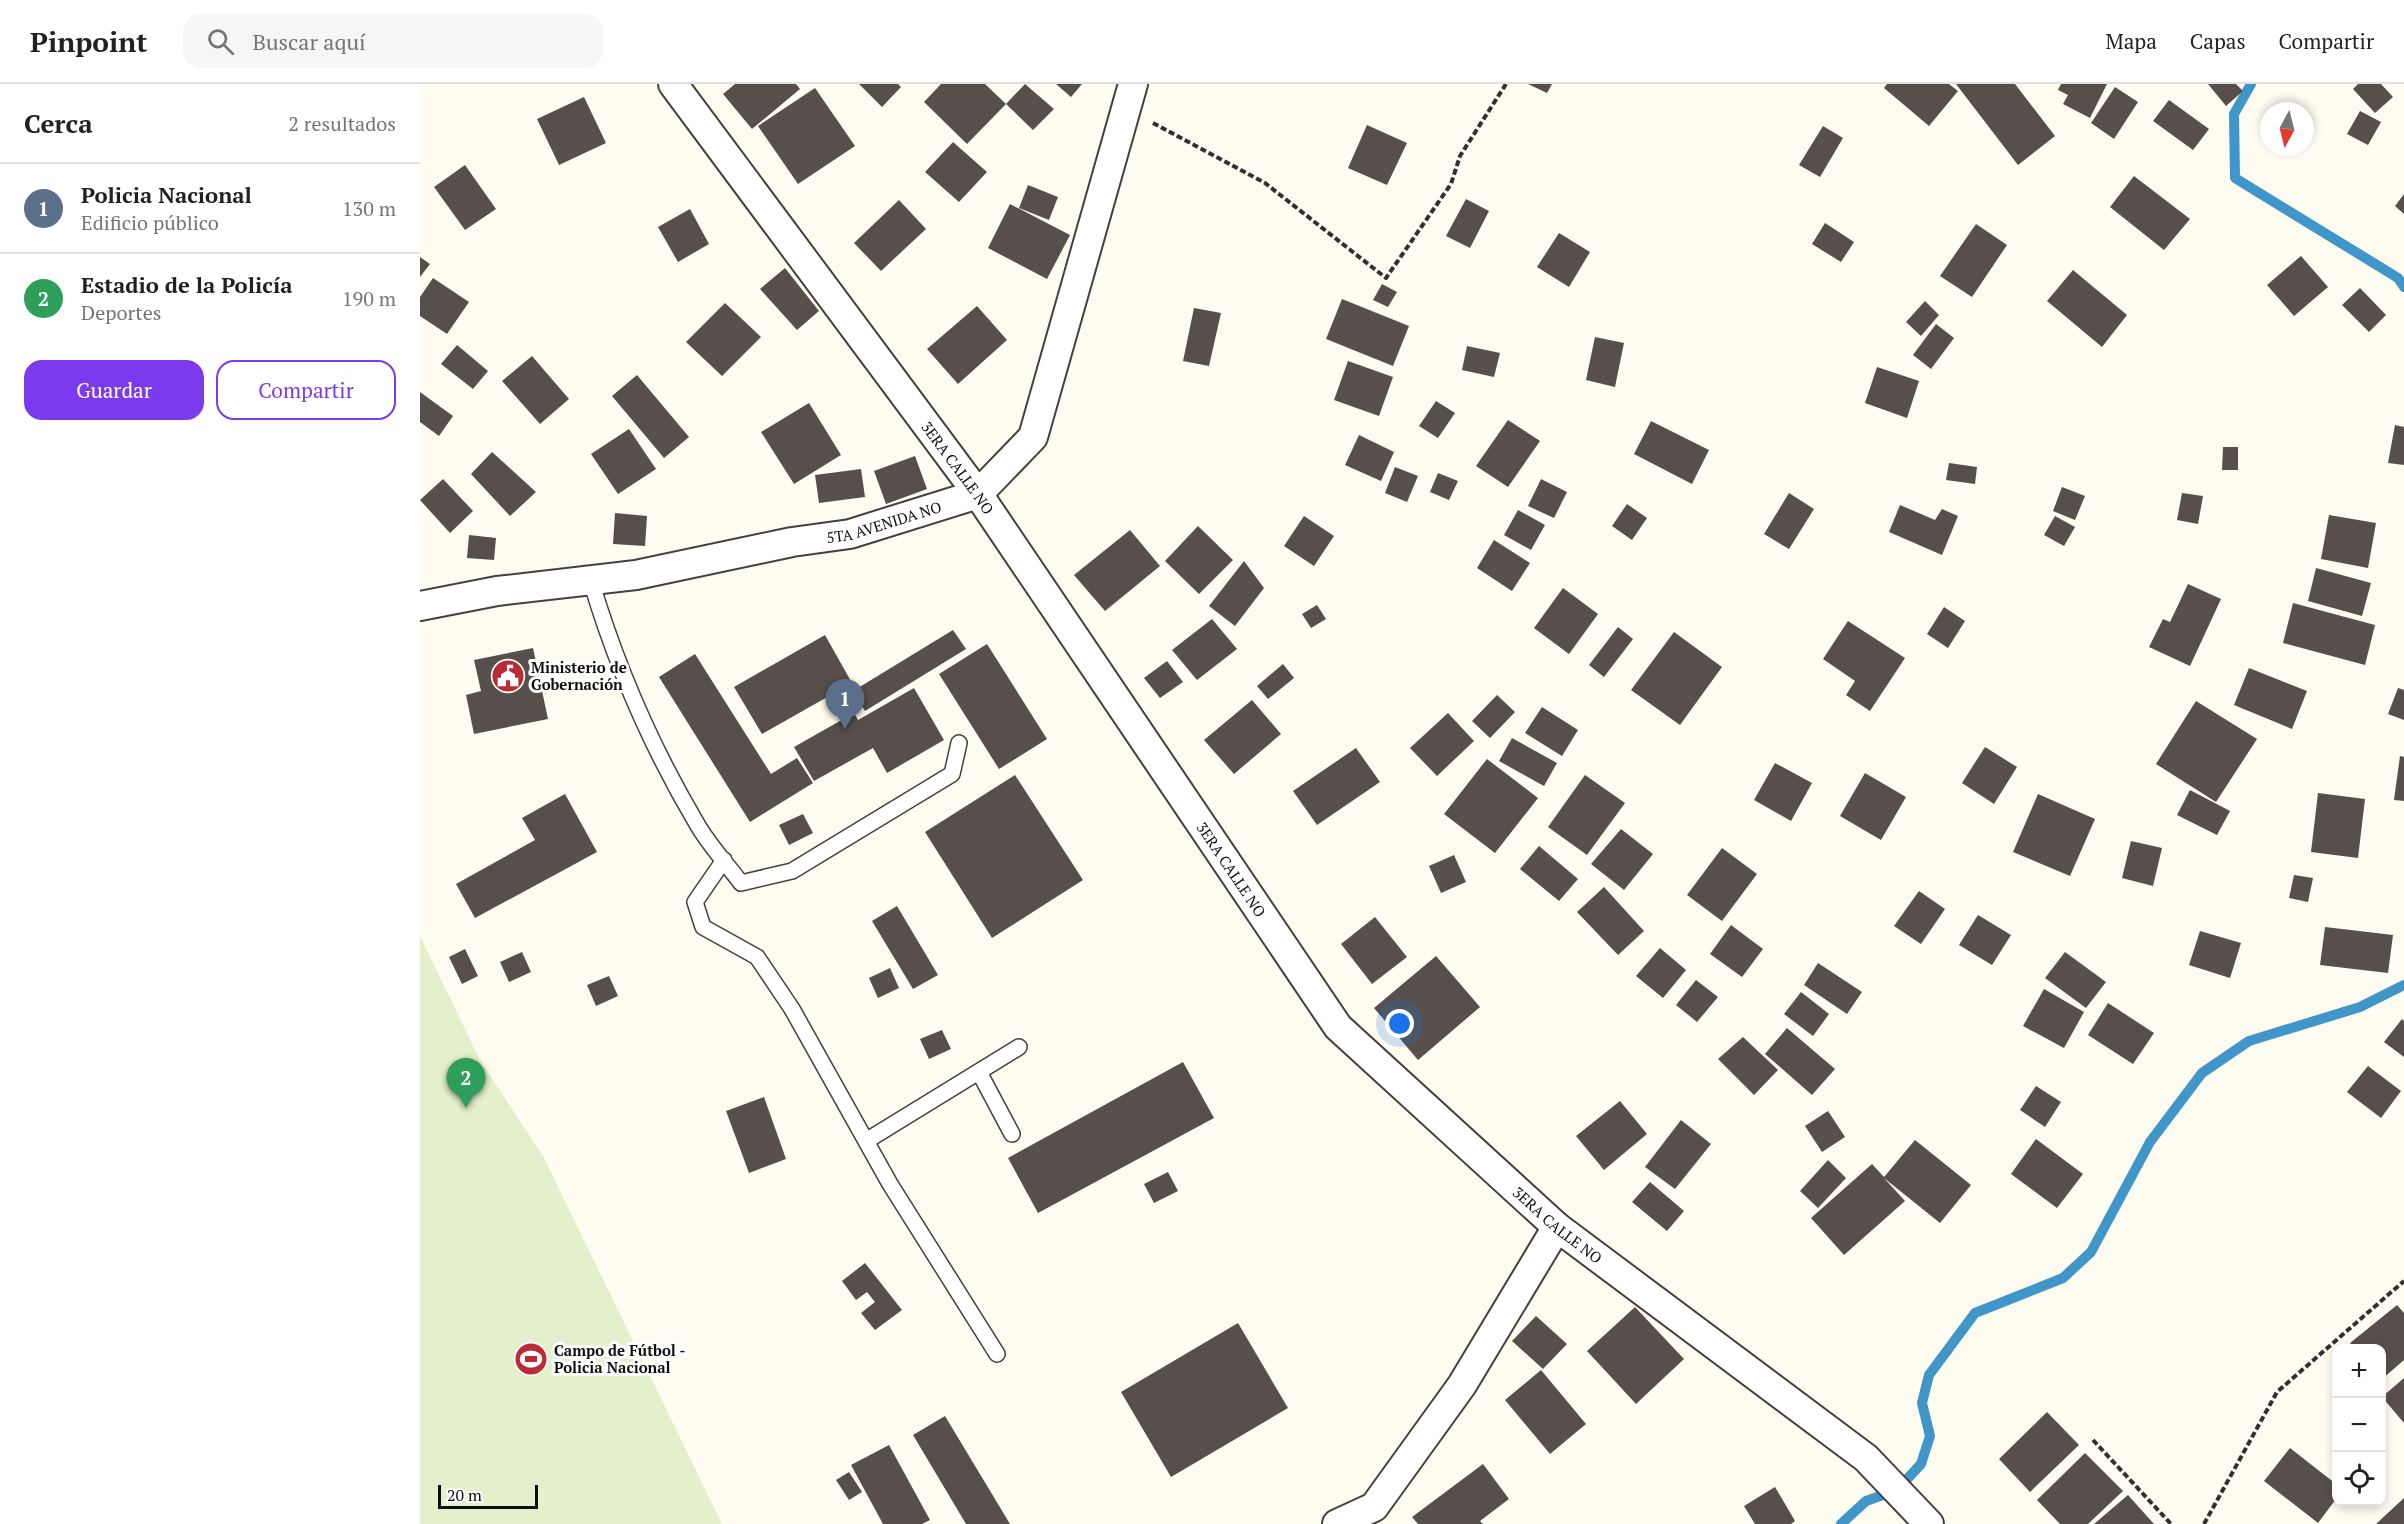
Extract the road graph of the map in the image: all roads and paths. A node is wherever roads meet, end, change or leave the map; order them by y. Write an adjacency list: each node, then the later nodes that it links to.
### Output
1 (673, 84): 4 (street, 3ERA CALLE NO)
2 (1506, 84): 3 (path)
3 (1129, 96): 4 (street, 5TA AVENIDA NO)
4 (978, 494): 5 (street, 5TA AVENIDA NO); 13 (street, 3ERA CALLE NO)
5 (591, 581): 6 (street, 5TA AVENIDA NO); 8 (lane)
6 (420, 606)
7 (959, 743): 8 (lane)
8 (724, 860): 12 (lane)
9 (1019, 1047): 10 (lane)
10 (979, 1072): 11 (lane); 12 (lane)
11 (1012, 1134)
12 (866, 1141): 15 (lane)
13 (1557, 1227): 17 (street); 18 (street, 3ERA CALLE NO)
14 (2404, 1281): 20 (path)
15 (997, 1354)
16 (2093, 1440): 19 (path)
17 (1337, 1524)
18 (1929, 1524)
19 (2170, 1524)
20 (2204, 1524)

